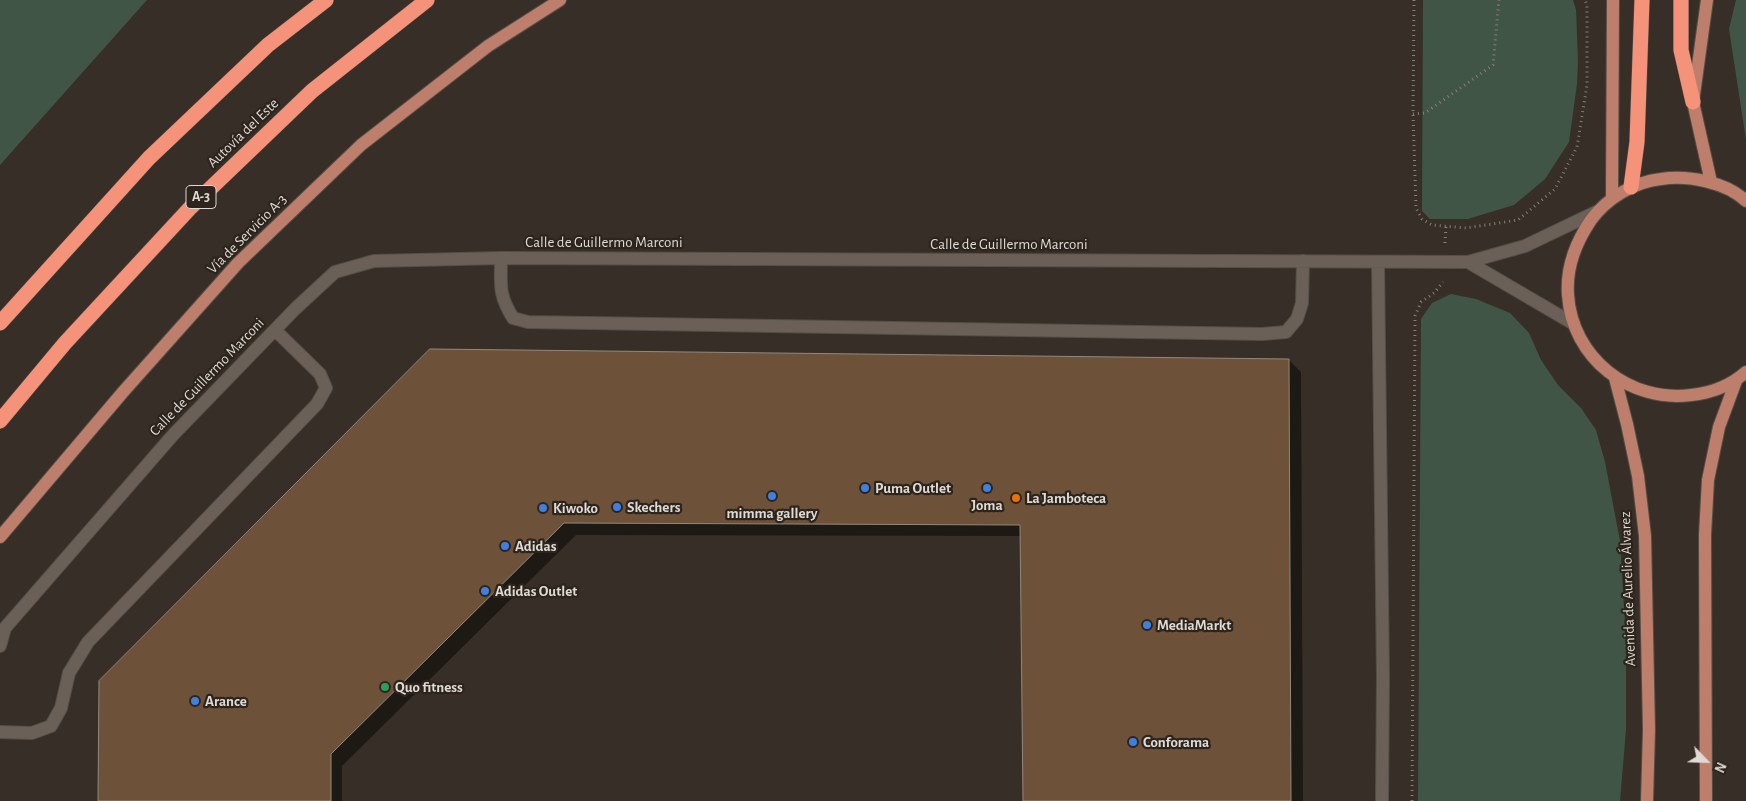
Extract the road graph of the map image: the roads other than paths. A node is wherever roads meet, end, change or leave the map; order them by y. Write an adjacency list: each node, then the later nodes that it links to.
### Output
1 (326, 0): 18 (highway)
2 (427, 0): 24 (highway, Autovía del Este / A-3)
3 (560, 0): 25 (main road, Vía de Servicio A-3)
4 (1613, 0): 11 (main road)
5 (1642, 0): 10 (highway)
6 (1681, 0): 8 (highway)
7 (1707, 0): 8 (main road)
8 (1693, 102): 9 (main road)
9 (1711, 182): 10 (main road); 12 (main road)
10 (1631, 187): 11 (main road)
11 (1612, 199): 13 (main road)
12 (1746, 202)
13 (1598, 211): 17 (street); 19 (main road)
14 (501, 258): 15 (street, Calle de Guillermo Marconi); 15 (street); 20 (street, Calle de Guillermo Marconi)
15 (1303, 261): 16 (street, Calle de Guillermo Marconi)
16 (1378, 262): 17 (street, Calle de Guillermo Marconi); 28 (street)
17 (1468, 262): 19 (street)
18 (0, 324)
19 (1574, 324): 22 (main road)
20 (275, 330): 26 (street, Calle de Guillermo Marconi); 27 (street)
21 (1746, 372): 23 (main road)
22 (1614, 378): 23 (main road); 29 (main road, Avenida de Aurelio Álvarez)
23 (1736, 381): 30 (main road)
24 (0, 421)
25 (0, 537)
26 (0, 646)
27 (0, 732)
28 (1382, 801)
29 (1647, 801)
30 (1706, 801)

